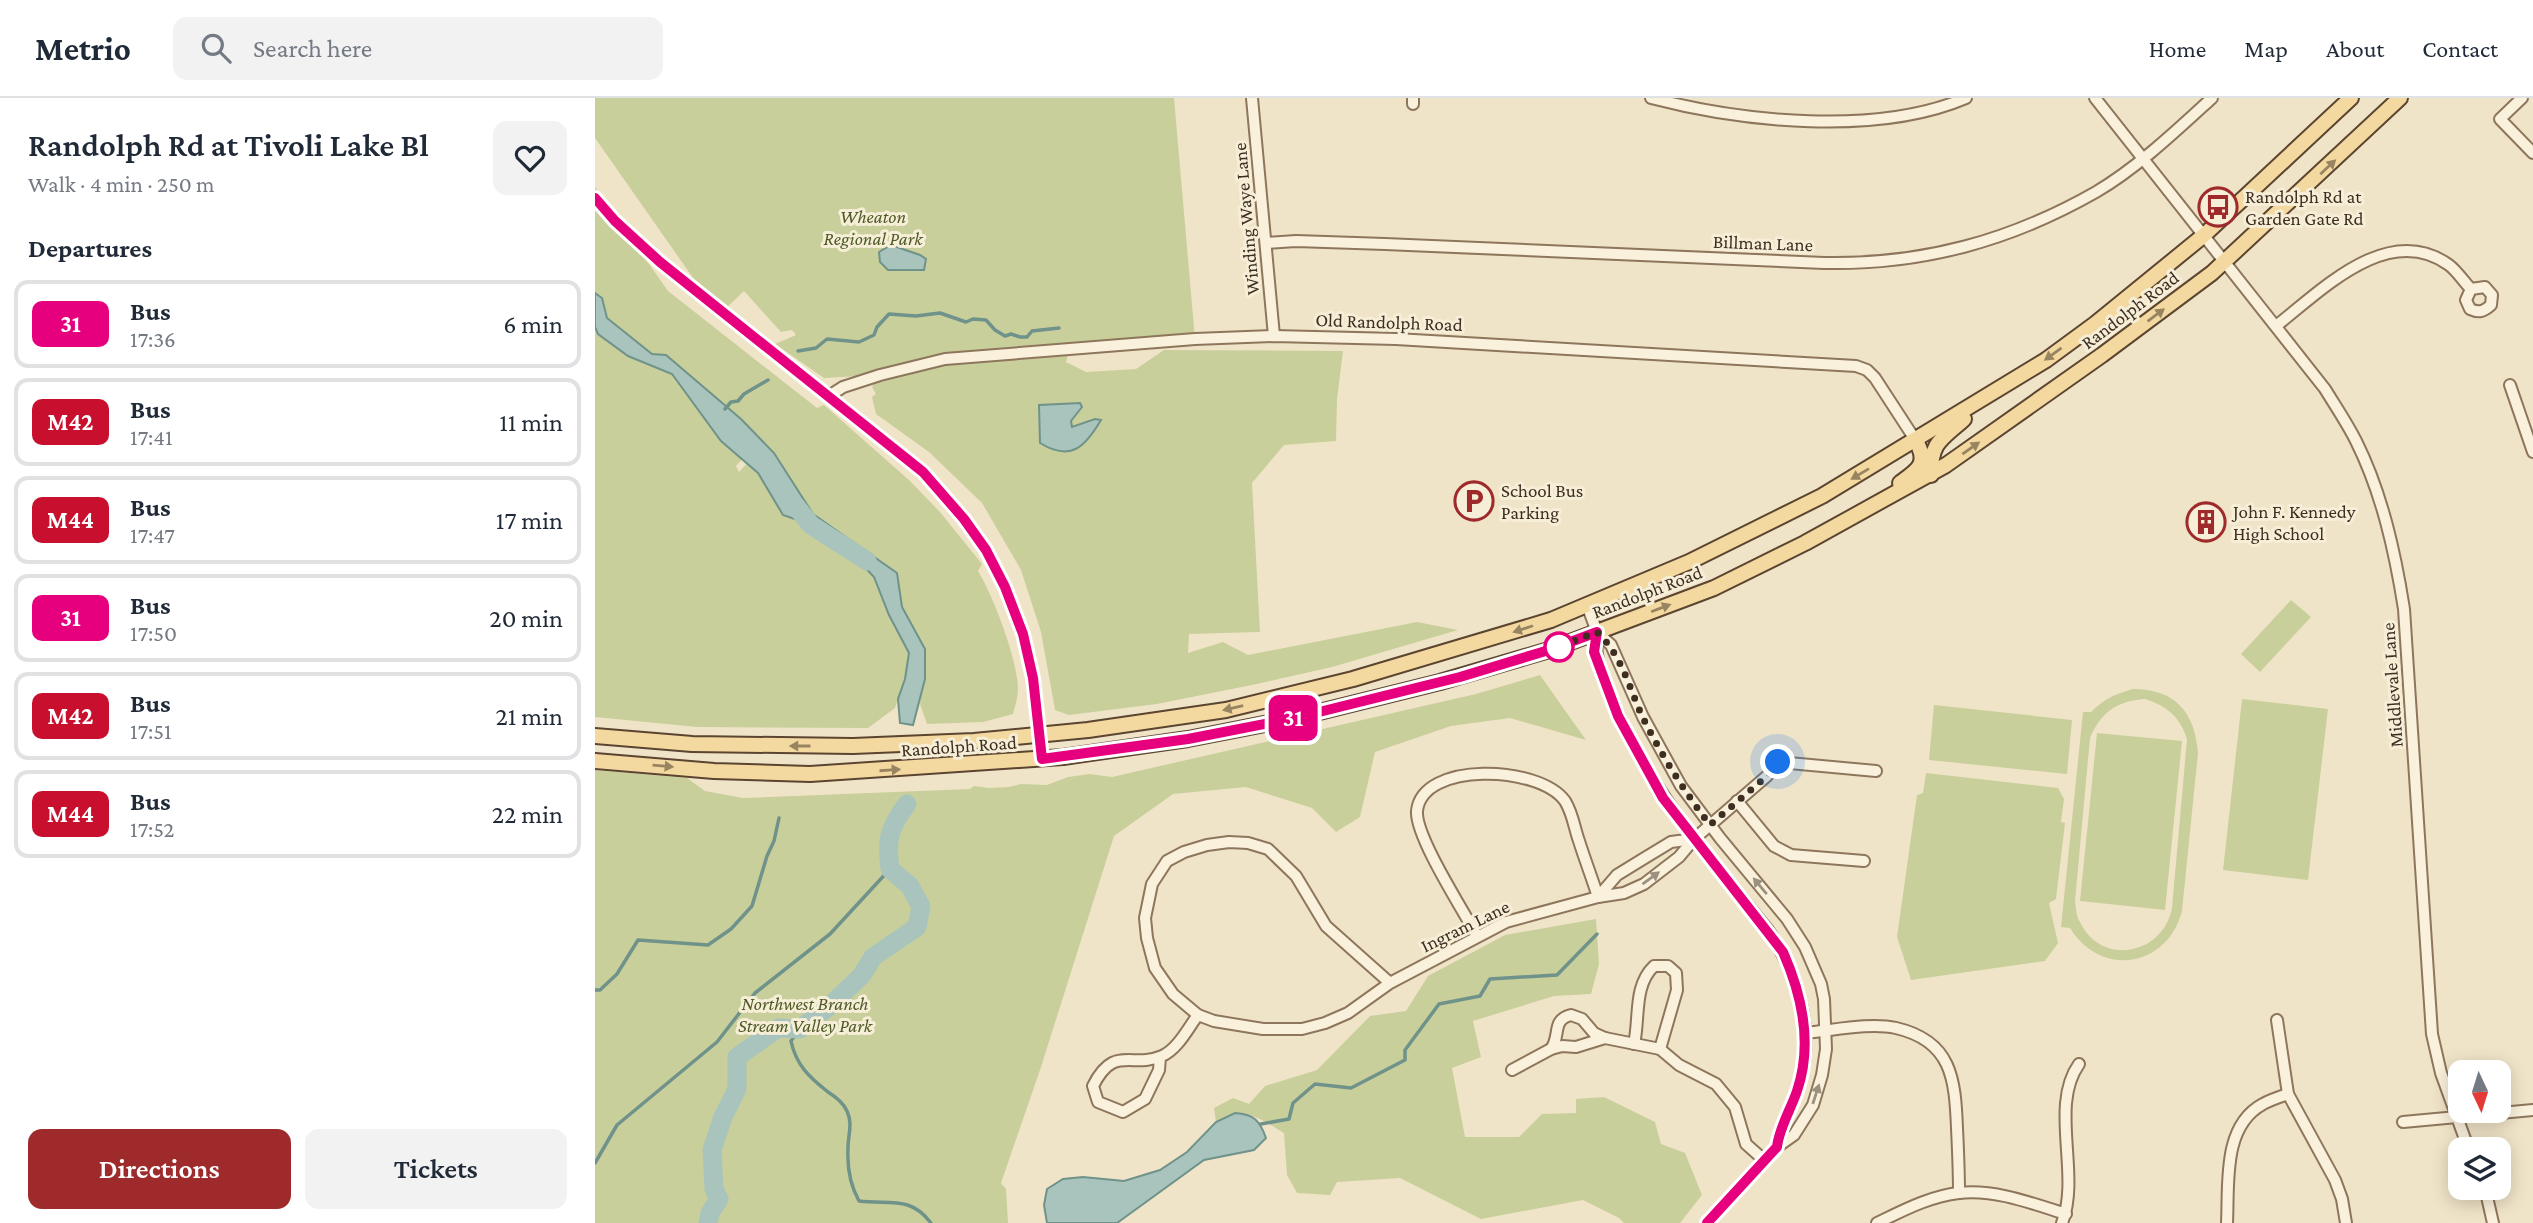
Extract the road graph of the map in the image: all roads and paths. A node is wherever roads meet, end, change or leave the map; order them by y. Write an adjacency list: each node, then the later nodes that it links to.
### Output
1 (1252, 98): 14 (street, Winding Waye Lane)
2 (1651, 98): 9 (street)
3 (1966, 98): 9 (street)
4 (2095, 98): 11 (street, Middlevale Lane)
5 (2212, 98): 11 (street, Billman Lane)
6 (2351, 98): 13 (main road, Randolph Road)
7 (2400, 98): 15 (main road, Randolph Road, one-way to 7)
8 (2522, 98): 10 (street)
9 (1684, 102)
10 (2533, 153)
11 (2143, 158): 13 (street, Middlevale Lane); 14 (street, Billman Lane)
12 (595, 198): 21 (street)
13 (2203, 236): 15 (street, Middlevale Lane); 20 (main road, Randolph Road, one-way to 20)
14 (1266, 243): 18 (street, Winding Waye Lane)
15 (2224, 262): 17 (street, Middlevale Lane); 24 (main road, Randolph Road, one-way to 15)
16 (2471, 289): 17 (street)
17 (2276, 326): 52 (street, Middlevale Lane)
18 (1274, 336): 21 (street, Old Randolph Road); 22 (street, Old Randolph Road)
19 (2510, 385): 23 (street)
20 (1994, 393): 22 (main road, Randolph Road); 24 (main road)
21 (829, 396): 28 (street)
22 (1916, 441): 25 (main road); 26 (main road, Randolph Road, one-way to 26)
23 (2533, 452)
24 (1931, 475): 25 (main road, Randolph Road)
25 (1856, 514): 27 (main road, Randolph Road, one-way to 25)
26 (1587, 605): 27 (street); 28 (main road, Randolph Road, one-way to 28)
27 (1597, 632): 30 (main road, Randolph Road); 34 (street); 35 (street)
28 (1039, 734): 29 (main road, Randolph Road, one-way to 29); 30 (street)
29 (595, 736)
30 (1042, 759): 31 (main road, Randolph Road, one-way to 30)
31 (595, 761)
32 (1876, 771): 33 (street, Ingram Lane)
33 (1737, 801): 34 (street, Ingram Lane); 36 (street)
34 (1710, 825): 35 (street, Ingram Lane); 42 (street, one-way to 34)
35 (1694, 839): 37 (street, Ingram Lane); 37 (street, Ingram Lane, one-way to 35); 43 (street)
36 (1864, 861)
37 (1598, 897): 38 (street, Ingram Lane); 38 (street)
38 (1477, 936): 39 (street, Ingram Lane)
39 (1390, 983): 40 (street, Ingram Lane); 40 (street)
40 (1198, 1015): 48 (street)
41 (2277, 1020): 51 (street)
42 (1827, 1031): 43 (street); 57 (street, one-way to 42); 59 (street)
43 (1804, 1032): 57 (street)
44 (1605, 1038): 45 (street); 46 (street); 46 (street)
45 (1634, 1044): 47 (street); 47 (street)
46 (1551, 1049): 50 (street)
47 (1660, 1049): 58 (street)
48 (1160, 1057): 48 (street)
49 (2079, 1063): 61 (street)
50 (1512, 1070)
51 (2288, 1094): 64 (street); 65 (street)
52 (2448, 1094)
53 (2533, 1110): 54 (street)
54 (2511, 1112)
55 (2448, 1118): 56 (street)
56 (2403, 1122)
57 (1777, 1147): 58 (street)
58 (1764, 1160): 62 (street)
59 (1959, 1193): 61 (street); 63 (street)
60 (2487, 1200): 66 (street)
61 (2064, 1218)
62 (1707, 1223)
63 (1877, 1223)
64 (2227, 1223)
65 (2346, 1223)
66 (2493, 1223)

